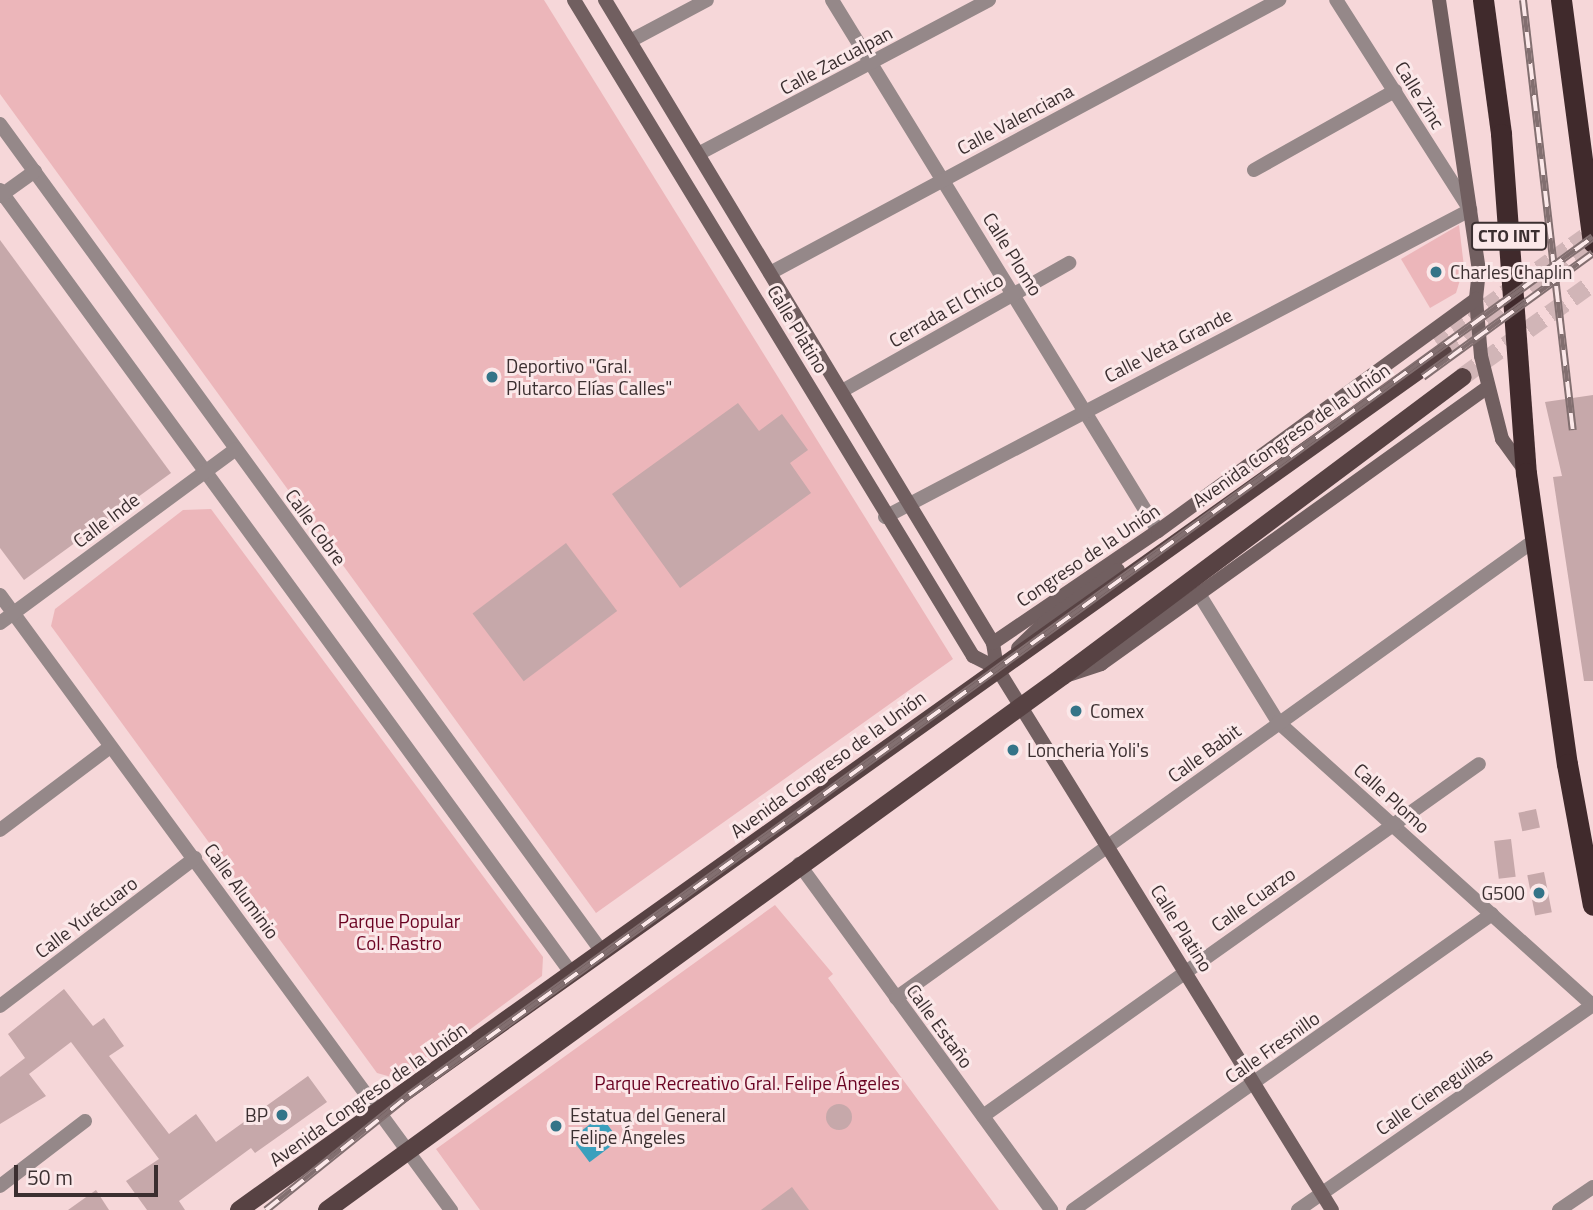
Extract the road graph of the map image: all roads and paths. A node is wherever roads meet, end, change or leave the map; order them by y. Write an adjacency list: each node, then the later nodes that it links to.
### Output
1 (574, 0): 35 (street, Calle Platino)
2 (605, 0): 11 (street, Calle Platino)
3 (706, 0): 11 (street)
4 (832, 0): 12 (street, Calle Plomo)
5 (989, 0): 12 (street, Calle Zacualpan)
6 (1279, 0): 18 (street, Calle Valenciana)
7 (1336, 0): 13 (street, Calle Zinc)
8 (1439, 0): 20 (street, CTO INT)
9 (1483, 0): 33 (highway, CTO INT)
10 (1561, 0): 21 (highway)
11 (630, 41): 15 (street, Calle Platino)
12 (871, 63): 15 (street, Calle Zacualpan); 18 (street, Calle Plomo)
13 (1395, 90): 16 (street); 20 (street, Calle Zinc)
14 (0, 124): 17 (street, Calle Cobre)
15 (700, 153): 23 (street, Calle Platino)
16 (1254, 170)
17 (35, 171): 19 (street); 31 (street, Calle Cobre)
18 (944, 179): 23 (street, Calle Valenciana); 24 (street, Calle Plomo)
19 (1, 194): 32 (street)
20 (1470, 210): 25 (street, CTO INT); 30 (street, Calle Veta Grande)
21 (1593, 242)
22 (1069, 263): 24 (street, Cerrada El Chico)
23 (770, 273): 29 (street, Calle Platino)
24 (1015, 293): 29 (street, Cerrada El Chico); 30 (street, Calle Plomo)
25 (1476, 299): 28 (street, CTO INT); 36 (street, Congreso de la Unión)
26 (1439, 347): 43 (main road, Avenida Congreso de la Unión)
27 (1462, 377): 44 (main road)
28 (1488, 387): 33 (street, CTO INT); 38 (street)
29 (842, 391): 34 (street, Calle Platino)
30 (1085, 410): 34 (street, Calle Veta Grande); 36 (street, Calle Plomo)
31 (236, 449): 32 (street, Calle Inde); 56 (street, Calle Cobre)
32 (205, 471): 40 (street, Calle Inde); 58 (street)
33 (1527, 473): 37 (highway, CTO INT)
34 (908, 504): 35 (street, Calle Veta Grande); 42 (street, Calle Platino)
35 (885, 517): 43 (street, Calle Platino)
36 (1158, 531): 42 (street, Congreso de la Unión)
37 (1535, 540): 46 (street, Calle Babit); 54 (highway, CTO INT)
38 (1199, 594): 44 (street); 46 (street, Calle Plomo)
39 (0, 595): 40 (street, Calle Aluminio)
40 (14, 612): 41 (street, Calle Inde); 47 (street, Calle Aluminio)
41 (0, 623)
42 (993, 643): 43 (street, Calle Platino)
43 (997, 668): 45 (street, Calle Platino); 56 (main road, Avenida Congreso de la Unión)
44 (1063, 676): 45 (main road)
45 (1023, 705): 51 (street, Calle Platino); 53 (main road)
46 (1278, 722): 49 (street, Calle Plomo); 51 (street, Calle Babit)
47 (110, 747): 50 (street); 52 (street, Calle Aluminio)
48 (1479, 764): 49 (street, Calle Cuarzo)
49 (1392, 824): 55 (street, Calle Plomo); 57 (street, Calle Cuarzo)
50 (0, 830)
51 (1109, 846): 57 (street, Calle Platino); 59 (street, Calle Babit)
52 (195, 858): 61 (street, Calle Yurécuaro); 63 (street, Calle Aluminio)
53 (799, 864): 59 (street, Calle Estaño); 66 (main road)
54 (1593, 905)
55 (1492, 914): 60 (street, Calle Plomo); 62 (street, Calle Fresnillo)
56 (602, 952): 58 (main road, Avenida Congreso de la Unión)
57 (1185, 970): 62 (street, Calle Platino); 64 (street, Calle Cuarzo)
58 (572, 974): 63 (main road, Avenida Congreso de la Unión)
59 (896, 998): 64 (street, Calle Estaño)
60 (1592, 1005): 69 (street, Calle Cieneguillas)
61 (0, 1006)
62 (1254, 1083): 69 (street, Calle Platino); 74 (street, Calle Fresnillo)
63 (378, 1113): 66 (street, Calle Aluminio); 70 (main road, Avenida Congreso de la Unión)
64 (983, 1116): 73 (street, Calle Estaño)
65 (85, 1121): 67 (street)
66 (408, 1153): 71 (main road); 72 (street, Calle Aluminio)
67 (0, 1186)
68 (1593, 1187): 77 (street)
69 (1322, 1193): 75 (street, Calle Cieneguillas); 76 (street, Calle Platino)
70 (239, 1210)
71 (327, 1210)
72 (451, 1210)
73 (1051, 1210)
74 (1073, 1210)
75 (1298, 1210)
76 (1332, 1210)
77 (1559, 1210)

